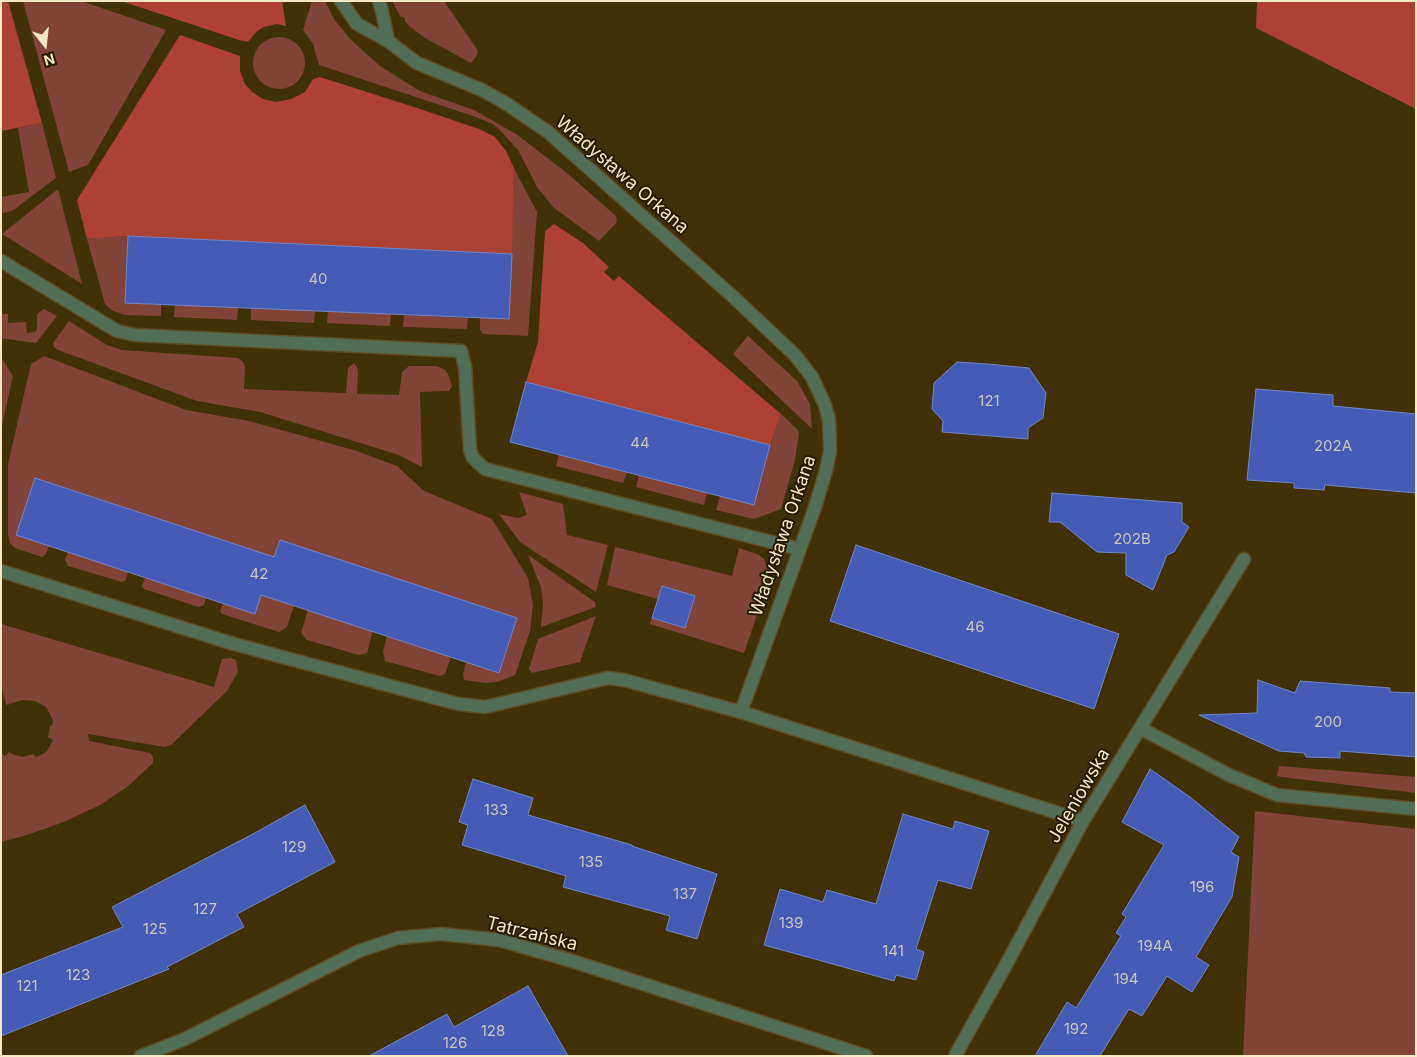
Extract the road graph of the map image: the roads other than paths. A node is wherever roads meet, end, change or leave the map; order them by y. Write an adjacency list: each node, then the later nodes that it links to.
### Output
1 (341, 1): 3 (street, Władysława Orkana)
2 (379, 1): 3 (street)
3 (388, 41): 5 (street, Władysława Orkana)
4 (1, 261): 5 (street)
5 (799, 549): 8 (street, Władysława Orkana)
6 (1244, 559): 9 (street, Jeleniowska)
7 (1, 571): 8 (street)
8 (741, 712): 11 (street)
9 (1140, 728): 10 (street); 11 (street, Jeleniowska)
10 (1416, 809)
11 (1083, 821): 14 (street, Jeleniowska)
12 (141, 1056): 13 (street, Tatrzańska)
13 (866, 1056)
14 (955, 1056)

